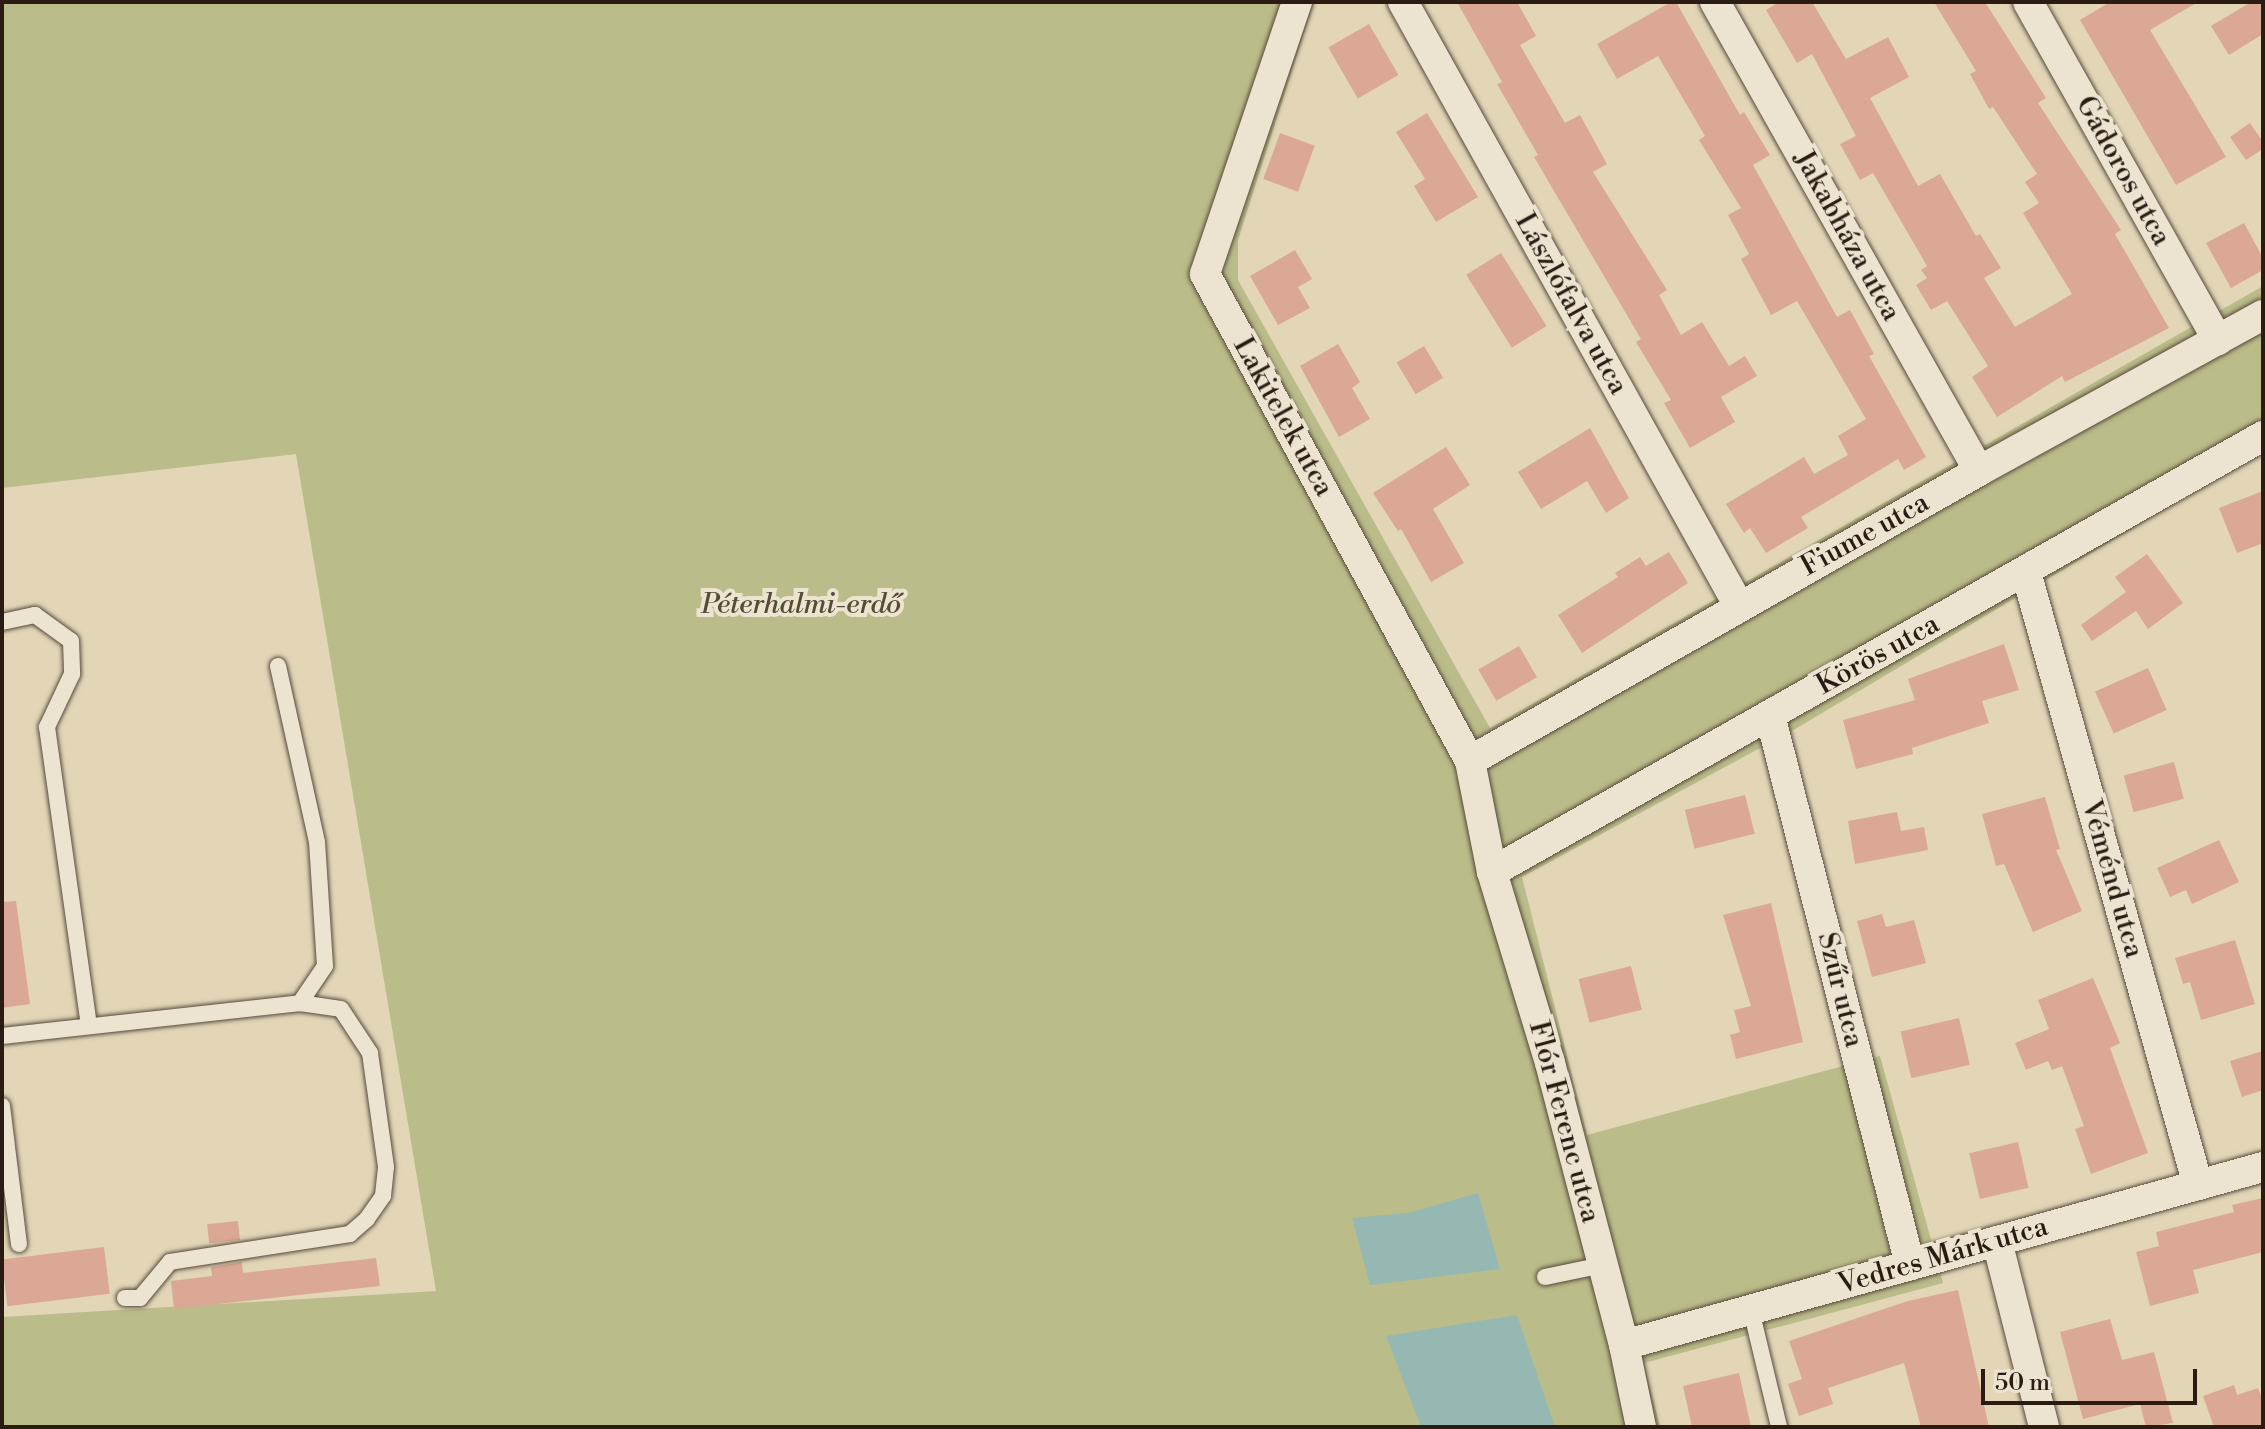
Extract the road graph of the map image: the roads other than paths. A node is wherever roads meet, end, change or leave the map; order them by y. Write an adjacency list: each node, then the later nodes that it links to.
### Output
1 (1297, 2): 14 (street, Lakitelek utca)
2 (1403, 2): 10 (street, Lászlófalva utca)
3 (1715, 2): 8 (street, Jakabháza utca)
4 (2028, 2): 6 (street, Gádoros utca)
5 (2263, 315): 6 (street, Fiume utca)
6 (2218, 340): 8 (street, Fiume utca)
7 (2263, 436): 9 (street, Körös utca)
8 (1979, 471): 10 (street, Fiume utca)
9 (2026, 572): 13 (street, Körös utca); 22 (street, Véménd utca)
10 (1739, 606): 14 (street, Fiume utca)
11 (2, 622): 18 (lane)
12 (278, 666): 17 (lane)
13 (1770, 715): 16 (street, Körös utca); 26 (street, Szűr utca)
14 (1470, 761): 15 (street, Lakitelek utca)
15 (1480, 819): 16 (street, Flór Ferenc utca)
16 (1492, 872): 25 (street, Flór Ferenc utca)
17 (300, 1003): 18 (lane); 28 (lane)
18 (89, 1026): 19 (lane)
19 (2, 1036)
20 (2, 1106): 24 (lane)
21 (2263, 1167): 22 (street, Vedres Márk utca)
22 (2198, 1185): 23 (street, Vedres Márk utca)
23 (1997, 1241): 26 (street, Vedres Márk utca); 33 (street)
24 (19, 1244)
25 (1603, 1265): 27 (lane); 30 (street, Flór Ferenc utca)
26 (1910, 1265): 29 (street, Vedres Márk utca)
27 (1545, 1277)
28 (125, 1298)
29 (1751, 1310): 30 (street, Vedres Márk utca); 32 (lane)
30 (1624, 1345): 31 (street, Flór Ferenc utca)
31 (1641, 1427)
32 (1779, 1427)
33 (2044, 1427)

